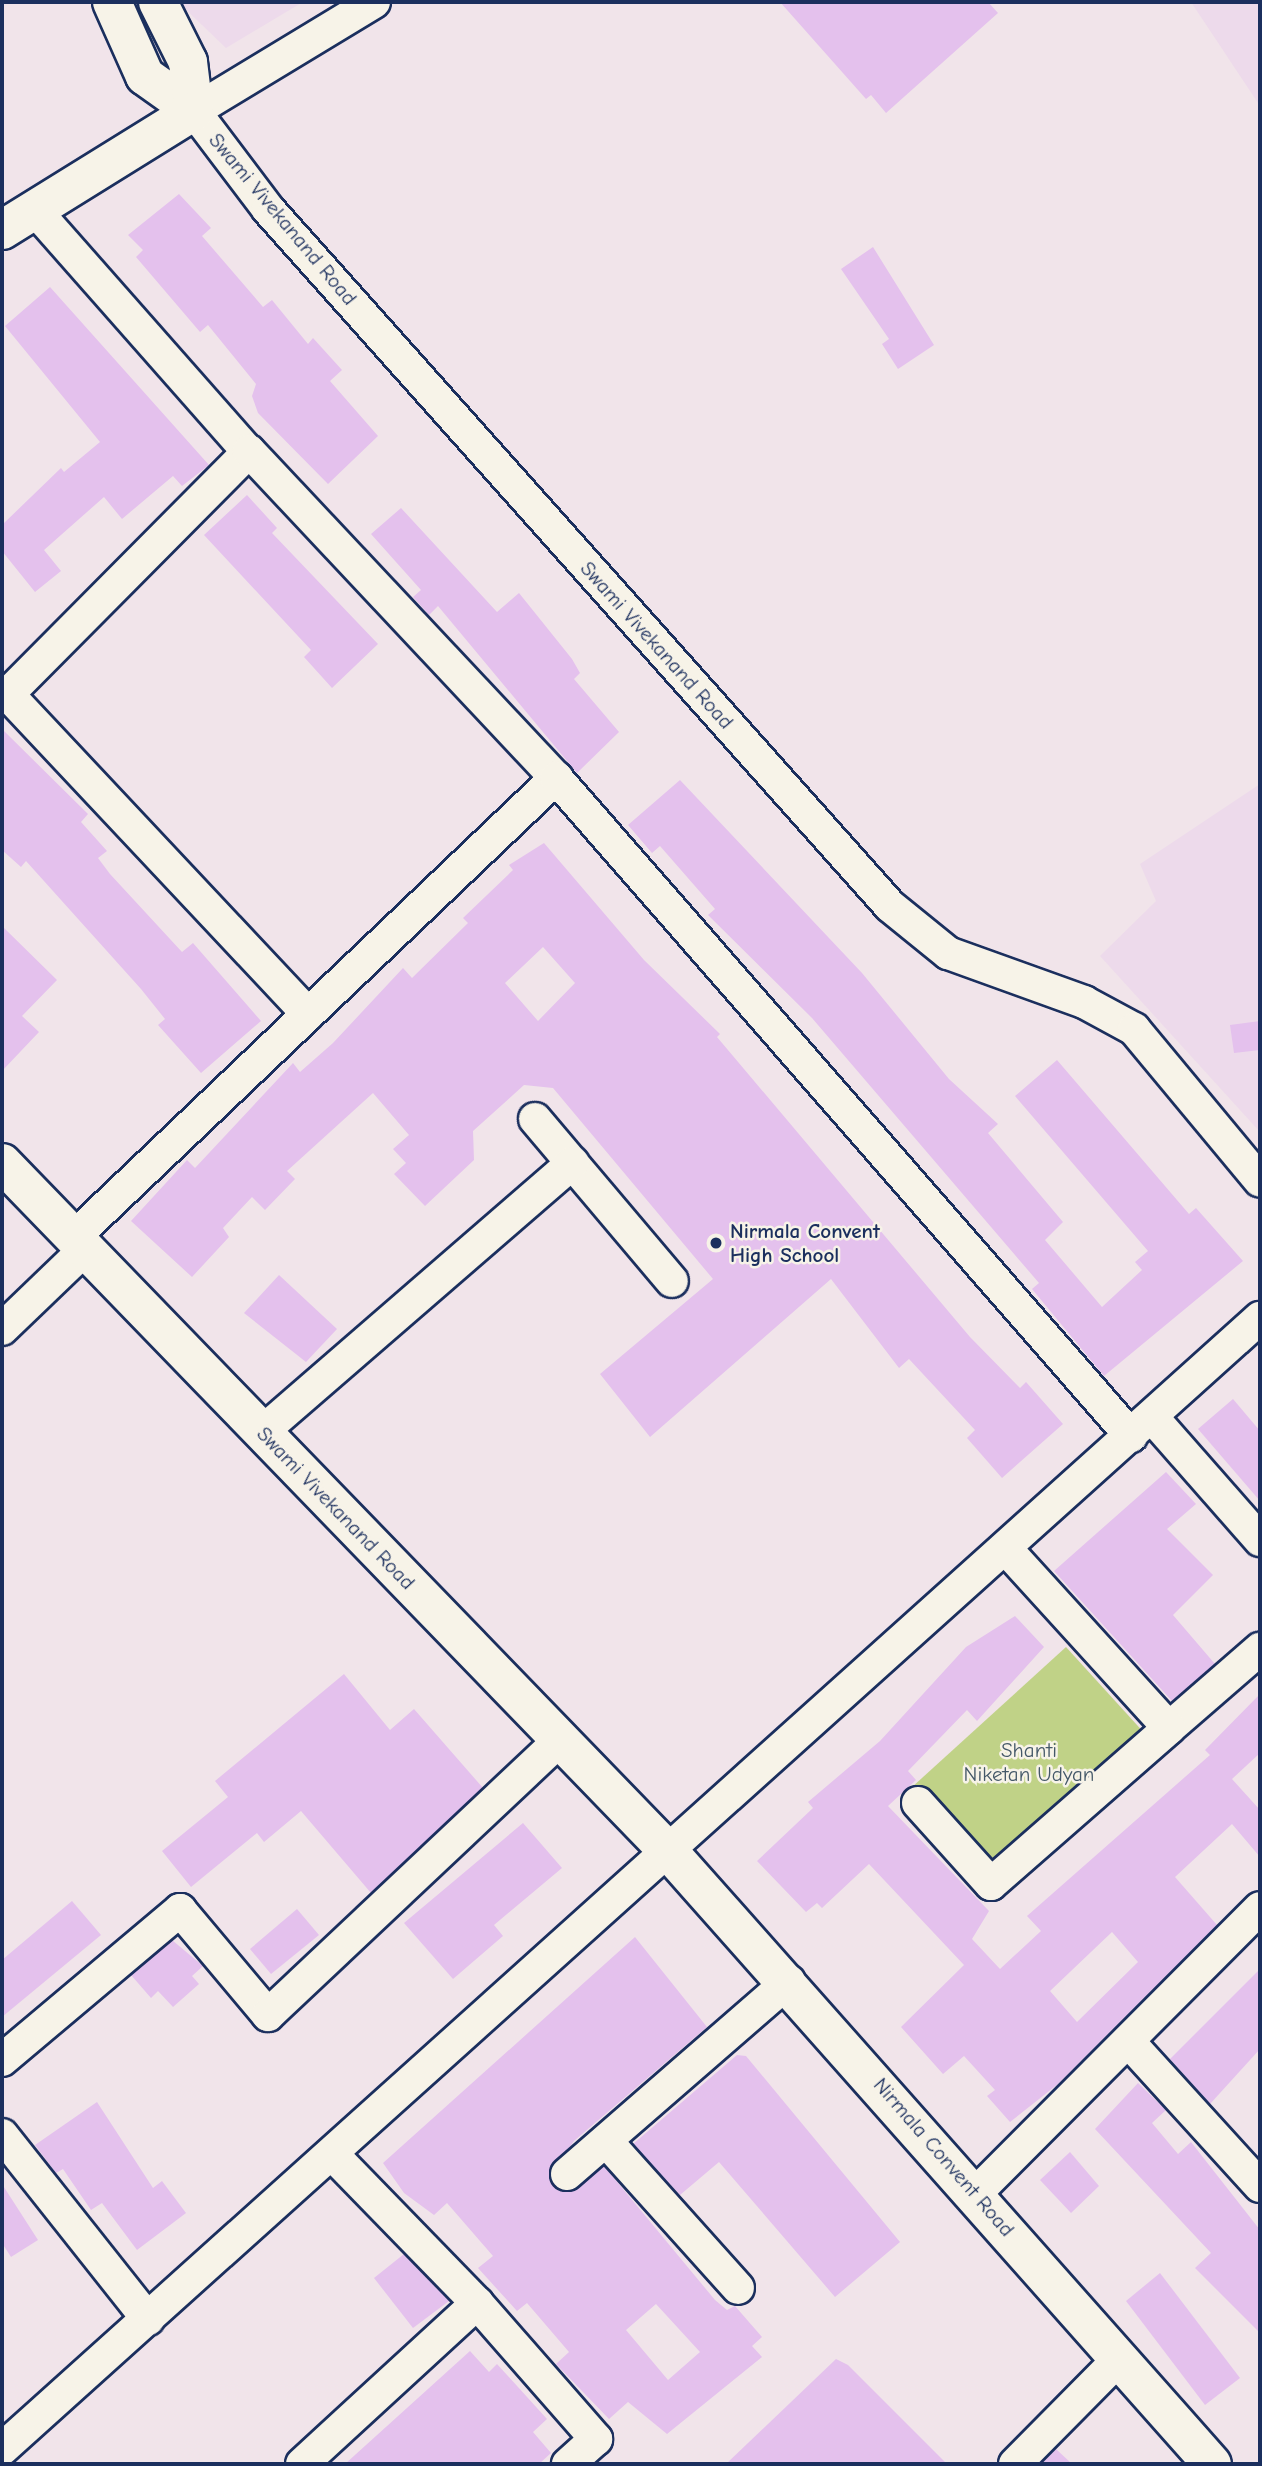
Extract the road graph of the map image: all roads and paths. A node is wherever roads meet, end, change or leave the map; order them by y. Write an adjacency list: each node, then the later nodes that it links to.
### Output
1 (112, 2): 4 (main road)
2 (158, 2): 4 (main road)
3 (374, 2): 4 (street)
4 (194, 111): 5 (main road); 13 (street, Swami Vivekanand Road)
5 (34, 209): 6 (main road); 7 (street)
6 (2, 230)
7 (248, 452): 8 (street); 9 (street)
8 (556, 778): 9 (street); 18 (street)
9 (308, 1014): 14 (street)
10 (535, 1119): 12 (street)
11 (2, 1163): 14 (main road, Swami Vivekanand Road)
12 (573, 1163): 15 (street); 19 (street)
13 (1260, 1181)
14 (79, 1243): 17 (street); 19 (main road, Swami Vivekanand Road)
15 (672, 1281)
16 (1260, 1318): 18 (street)
17 (2, 1329)
18 (1141, 1426): 20 (street); 21 (street)
19 (262, 1432): 24 (main road, Swami Vivekanand Road)
20 (1260, 1541)
21 (1006, 1549): 23 (street); 26 (street)
22 (1260, 1649): 23 (street)
23 (1169, 1728): 25 (street)
24 (561, 1739): 26 (main road, Swami Vivekanand Road); 30 (street)
25 (918, 1803)
26 (671, 1853): 28 (main road, Nirmala Convent Road); 33 (street)
27 (1260, 1909): 29 (street)
28 (789, 1981): 32 (street); 36 (main road, Nirmala Convent Road)
29 (1128, 2041): 35 (street); 36 (street)
30 (2, 2060)
31 (3, 2141): 39 (street)
32 (607, 2142): 34 (street); 37 (street)
33 (333, 2155): 38 (street); 39 (street)
34 (567, 2174)
35 (1260, 2186)
36 (976, 2193): 40 (main road, Nirmala Convent Road)
37 (738, 2288)
38 (477, 2303): 42 (street); 43 (street)
39 (148, 2319): 41 (street)
40 (1120, 2358): 44 (street); 45 (main road, Nirmala Convent Road)
41 (2, 2449)
42 (302, 2464)
43 (568, 2464)
44 (1015, 2464)
45 (1212, 2464)

